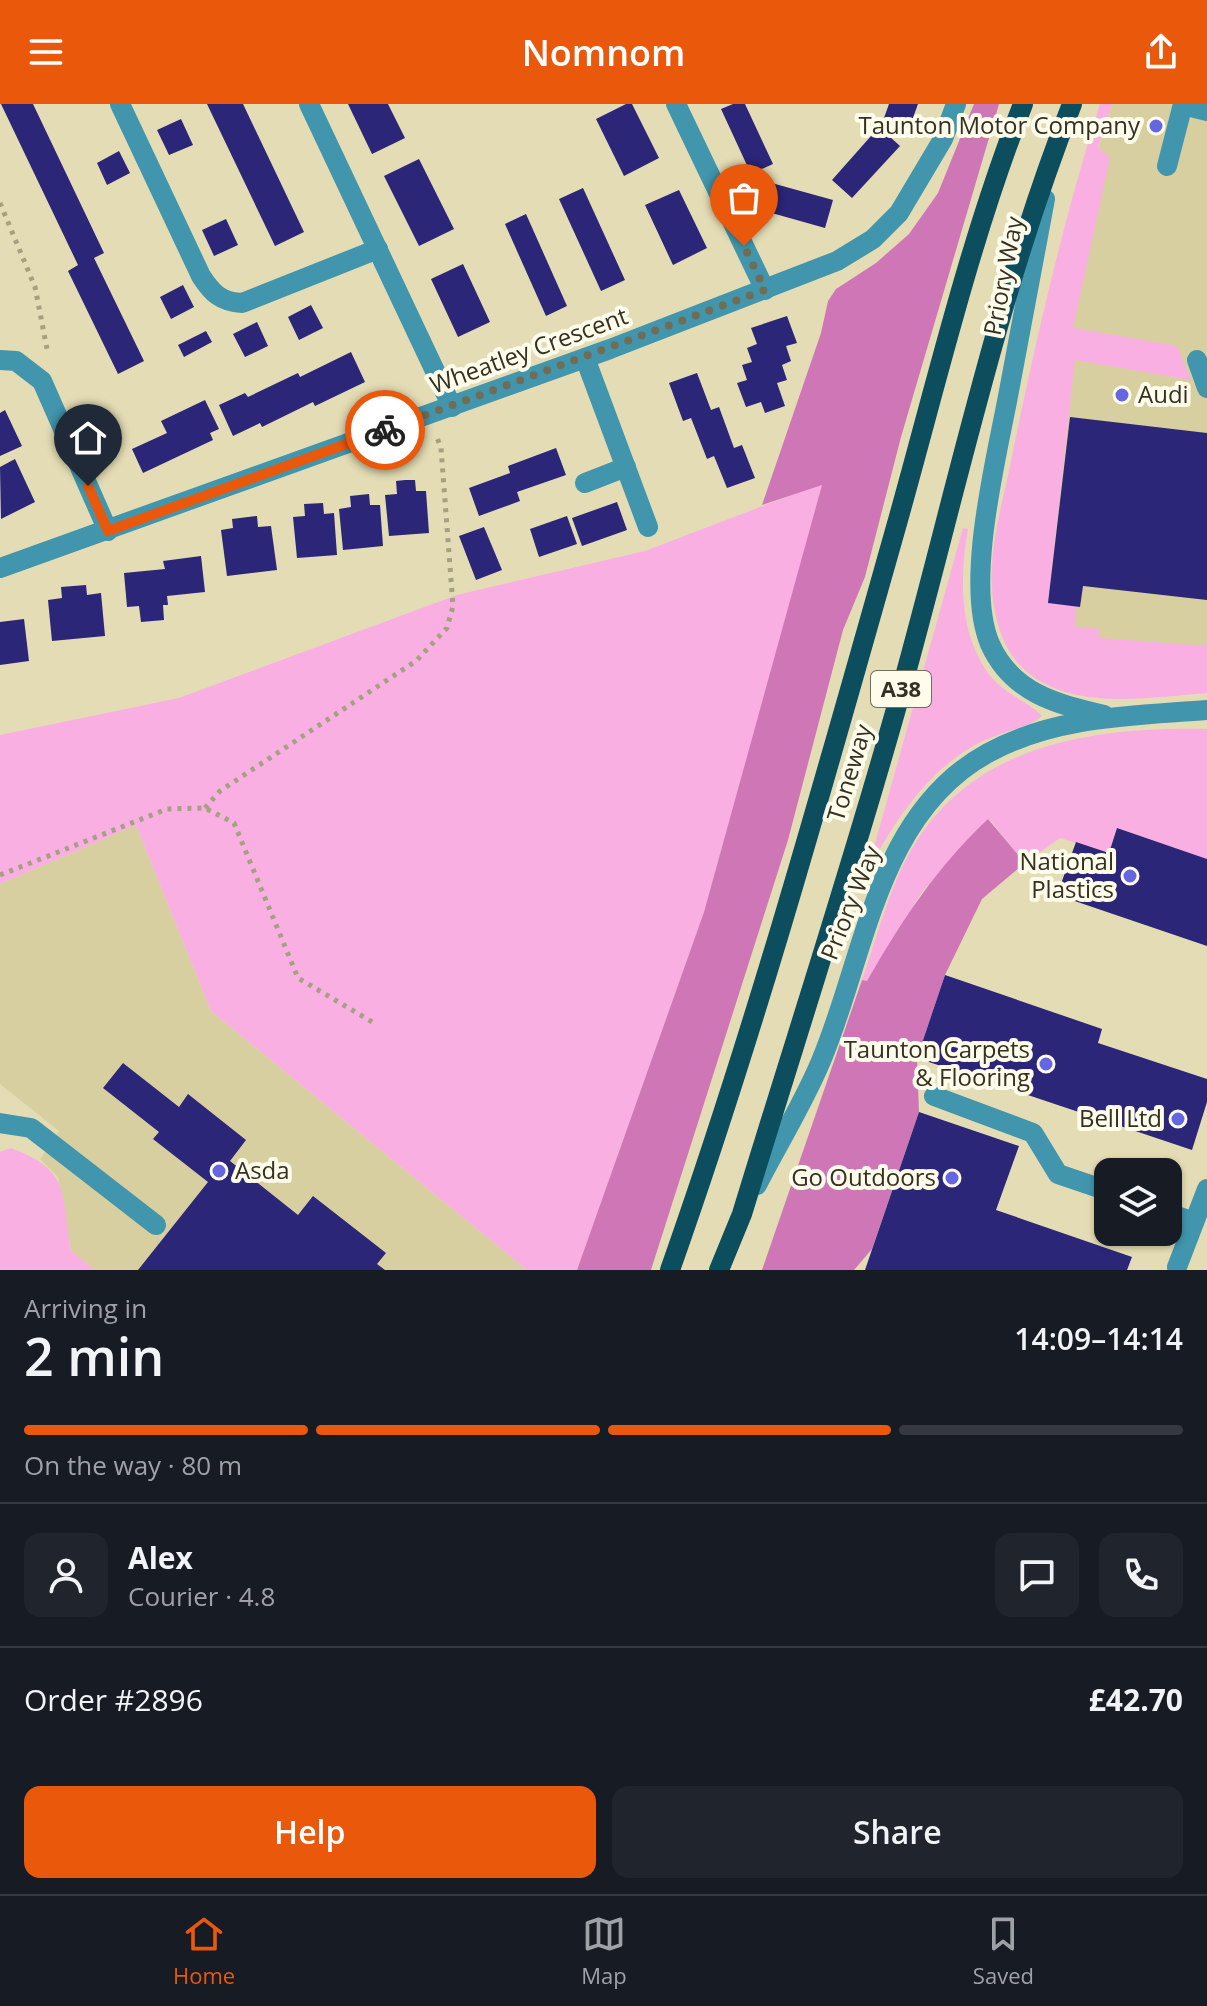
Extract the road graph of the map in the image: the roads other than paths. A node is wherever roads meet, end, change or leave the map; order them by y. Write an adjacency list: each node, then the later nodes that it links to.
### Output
1 (120, 104): 11 (street)
2 (309, 104): 11 (street)
3 (676, 104): 12 (street)
4 (956, 104): 12 (street, Wheatley Crescent)
5 (1023, 104): 33 (main road, Toneway / A38)
6 (1072, 104): 9 (main road, Toneway / A38)
7 (1183, 104): 8 (street); 10 (street)
8 (1207, 111)
9 (1053, 152): 24 (street, Priory Way); 29 (main road, Toneway / A38)
10 (1167, 166)
11 (378, 249): 17 (street)
12 (765, 290): 13 (street, Wheatley Crescent)
13 (585, 358): 17 (street, Wheatley Crescent); 18 (street)
14 (0, 360): 21 (street)
15 (1197, 360): 16 (street)
16 (1207, 388)
17 (452, 407): 21 (street, Wheatley Crescent)
18 (626, 467): 19 (street); 20 (street)
19 (585, 483)
20 (648, 527)
21 (108, 531): 22 (street, Wheatley Crescent)
22 (0, 568)
23 (1207, 710): 24 (street, Priory Way)
24 (1111, 717): 29 (street, Priory Way)
25 (934, 1096): 27 (street)
26 (0, 1123): 30 (street)
27 (1094, 1186)
28 (1207, 1189): 31 (street)
29 (742, 1214): 34 (main road, Toneway / A38)
30 (156, 1225)
31 (1198, 1228): 32 (street)
32 (1177, 1267)
33 (670, 1270)
34 (719, 1270)

